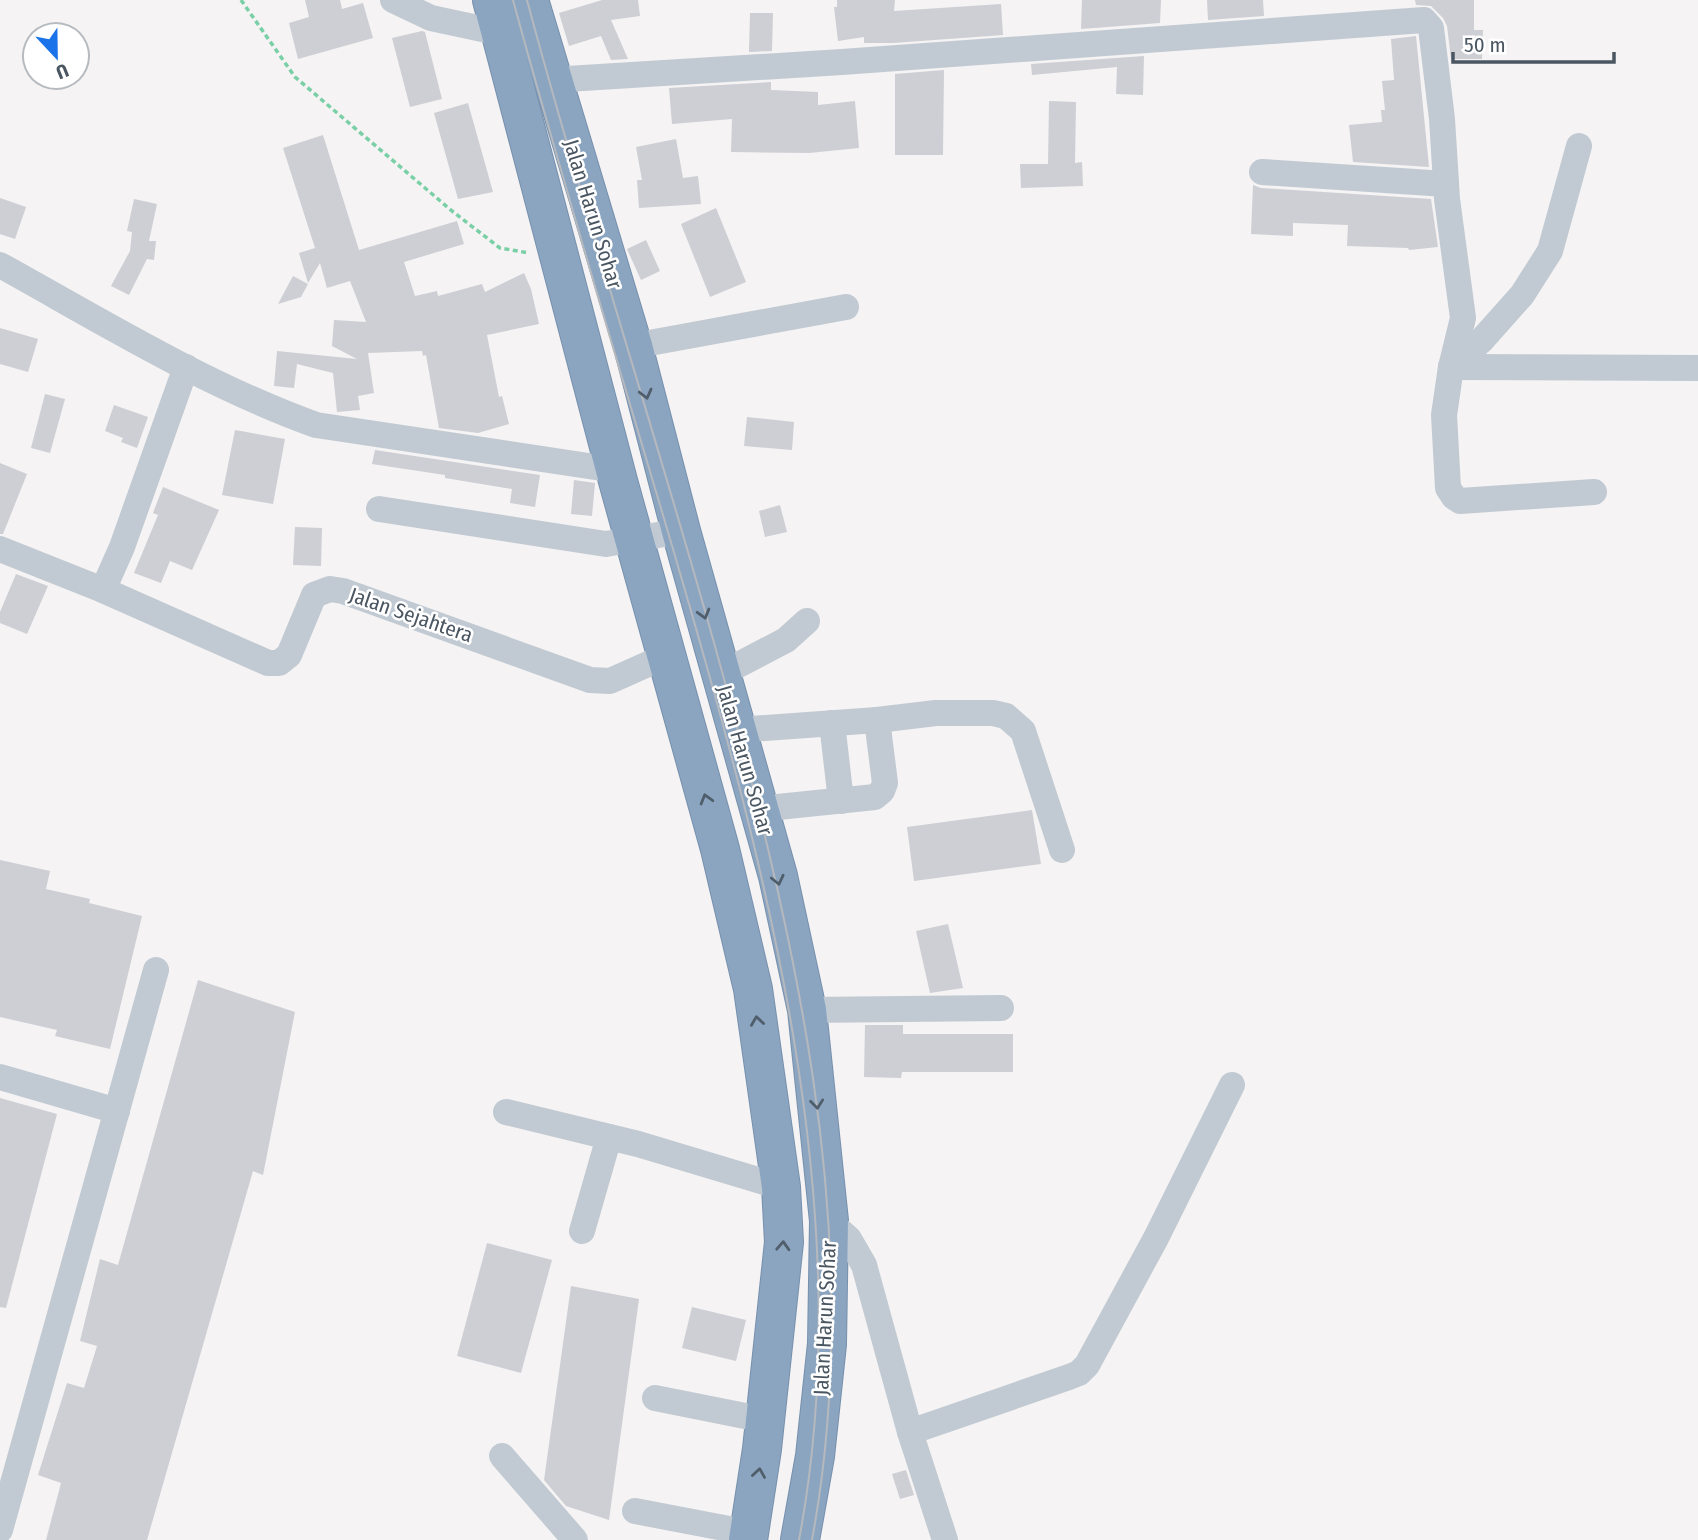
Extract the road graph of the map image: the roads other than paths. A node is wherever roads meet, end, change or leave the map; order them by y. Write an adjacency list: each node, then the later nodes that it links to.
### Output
1 (393, 0): 3 (street)
2 (528, 0): 4 (highway, Jalan Harun Sohar)
3 (497, 16): 14 (highway, Jalan Harun Sohar)
4 (551, 80): 7 (street); 10 (highway, Jalan Harun Sohar)
5 (1579, 146): 12 (street)
6 (1262, 172): 7 (street)
7 (1446, 184): 12 (street)
8 (0, 265): 11 (street)
9 (846, 307): 10 (street)
10 (633, 346): 17 (highway, Jalan Harun Sohar, one-way to 17)
11 (186, 367): 14 (street); 20 (street)
12 (1451, 367): 13 (street); 15 (street)
13 (1698, 368)
14 (615, 470): 18 (highway, Jalan Harun Sohar)
15 (1594, 492)
16 (379, 509): 18 (street)
17 (681, 531): 18 (street); 23 (highway, Jalan Harun Sohar, one-way to 23)
18 (635, 541): 22 (highway, Jalan Harun Sohar)
19 (0, 549): 20 (street, Jalan Sejahtera)
20 (103, 590): 22 (street, Jalan Sejahtera)
21 (807, 621): 23 (street)
22 (666, 656): 38 (highway, Jalan Harun Sohar, one-way to 22)
23 (721, 674): 26 (highway, Jalan Harun Sohar)
24 (877, 720): 25 (street); 27 (street); 29 (street)
25 (832, 723): 26 (street); 27 (street)
26 (737, 730): 28 (highway, Jalan Harun Sohar)
27 (841, 802): 28 (street)
28 (759, 809): 32 (highway, Jalan Harun Sohar, one-way to 32)
29 (1062, 850)
30 (156, 970): 35 (street)
31 (1001, 1008): 32 (street)
32 (807, 1010): 39 (highway, Jalan Harun Sohar, one-way to 39)
33 (0, 1077): 35 (street)
34 (1232, 1084): 43 (street)
35 (117, 1111): 46 (street)
36 (506, 1111): 37 (street)
37 (609, 1137): 38 (street); 40 (street)
38 (781, 1187): 42 (highway, Jalan Harun Sohar, one-way to 38)
39 (829, 1221): 43 (street); 49 (highway, Jalan Harun Sohar)
40 (582, 1231)
41 (655, 1398): 42 (street)
42 (765, 1420): 47 (highway, Jalan Harun Sohar, one-way to 42)
43 (910, 1432): 50 (street)
44 (502, 1456): 48 (street)
45 (635, 1511): 47 (street)
46 (0, 1530)
47 (749, 1536)
48 (575, 1540)
49 (800, 1540)
50 (945, 1540)

